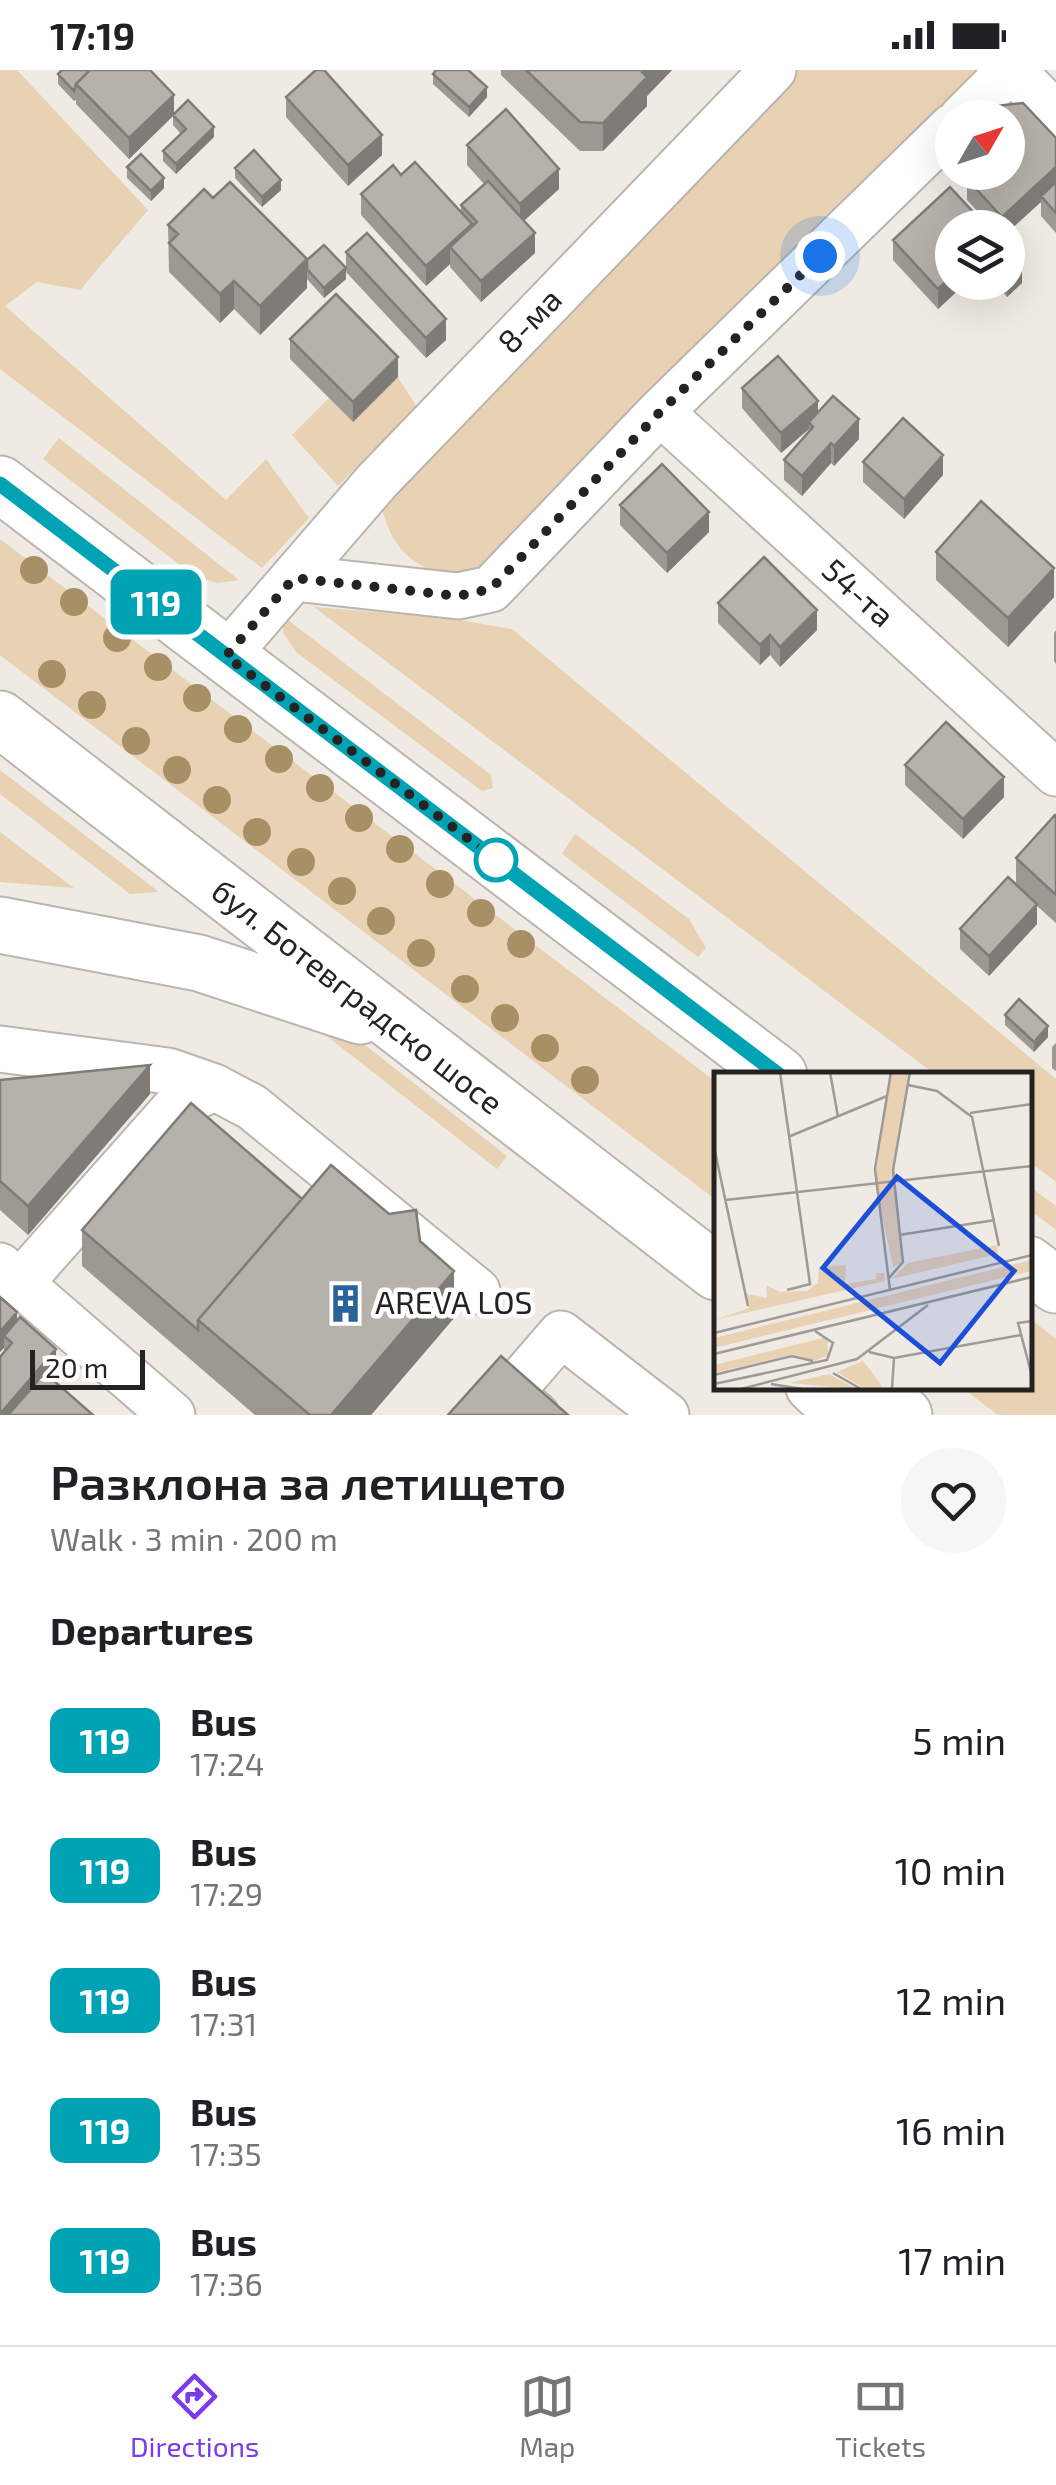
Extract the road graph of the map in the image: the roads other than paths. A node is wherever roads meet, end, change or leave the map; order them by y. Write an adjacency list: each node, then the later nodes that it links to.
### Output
1 (774, 70): 8 (street, 8-ма)
2 (1011, 70): 3 (street); 4 (street)
3 (980, 100)
4 (1056, 115)
5 (935, 143): 6 (street)
6 (660, 412): 8 (street); 11 (street, 54-та)
7 (0, 484): 9 (main road)
8 (294, 578): 9 (street, 8-ма)
9 (226, 656): 15 (main road)
10 (0, 720): 13 (main road, бул. Ботевградско шосе)
11 (1056, 773)
12 (0, 925): 13 (main road)
13 (396, 1028): 18 (main road, бул. Ботевградско шосе)
14 (0, 1049): 16 (street)
15 (775, 1072)
16 (214, 1088): 19 (street); 21 (street)
17 (1031, 1266): 20 (main road)
18 (714, 1270)
19 (10, 1275): 24 (street)
20 (1056, 1285)
21 (477, 1292)
22 (812, 1390): 27 (street)
23 (871, 1390): 28 (main road)
24 (172, 1415)
25 (536, 1415): 26 (street)
26 (666, 1415)
27 (838, 1415)
28 (904, 1415)

